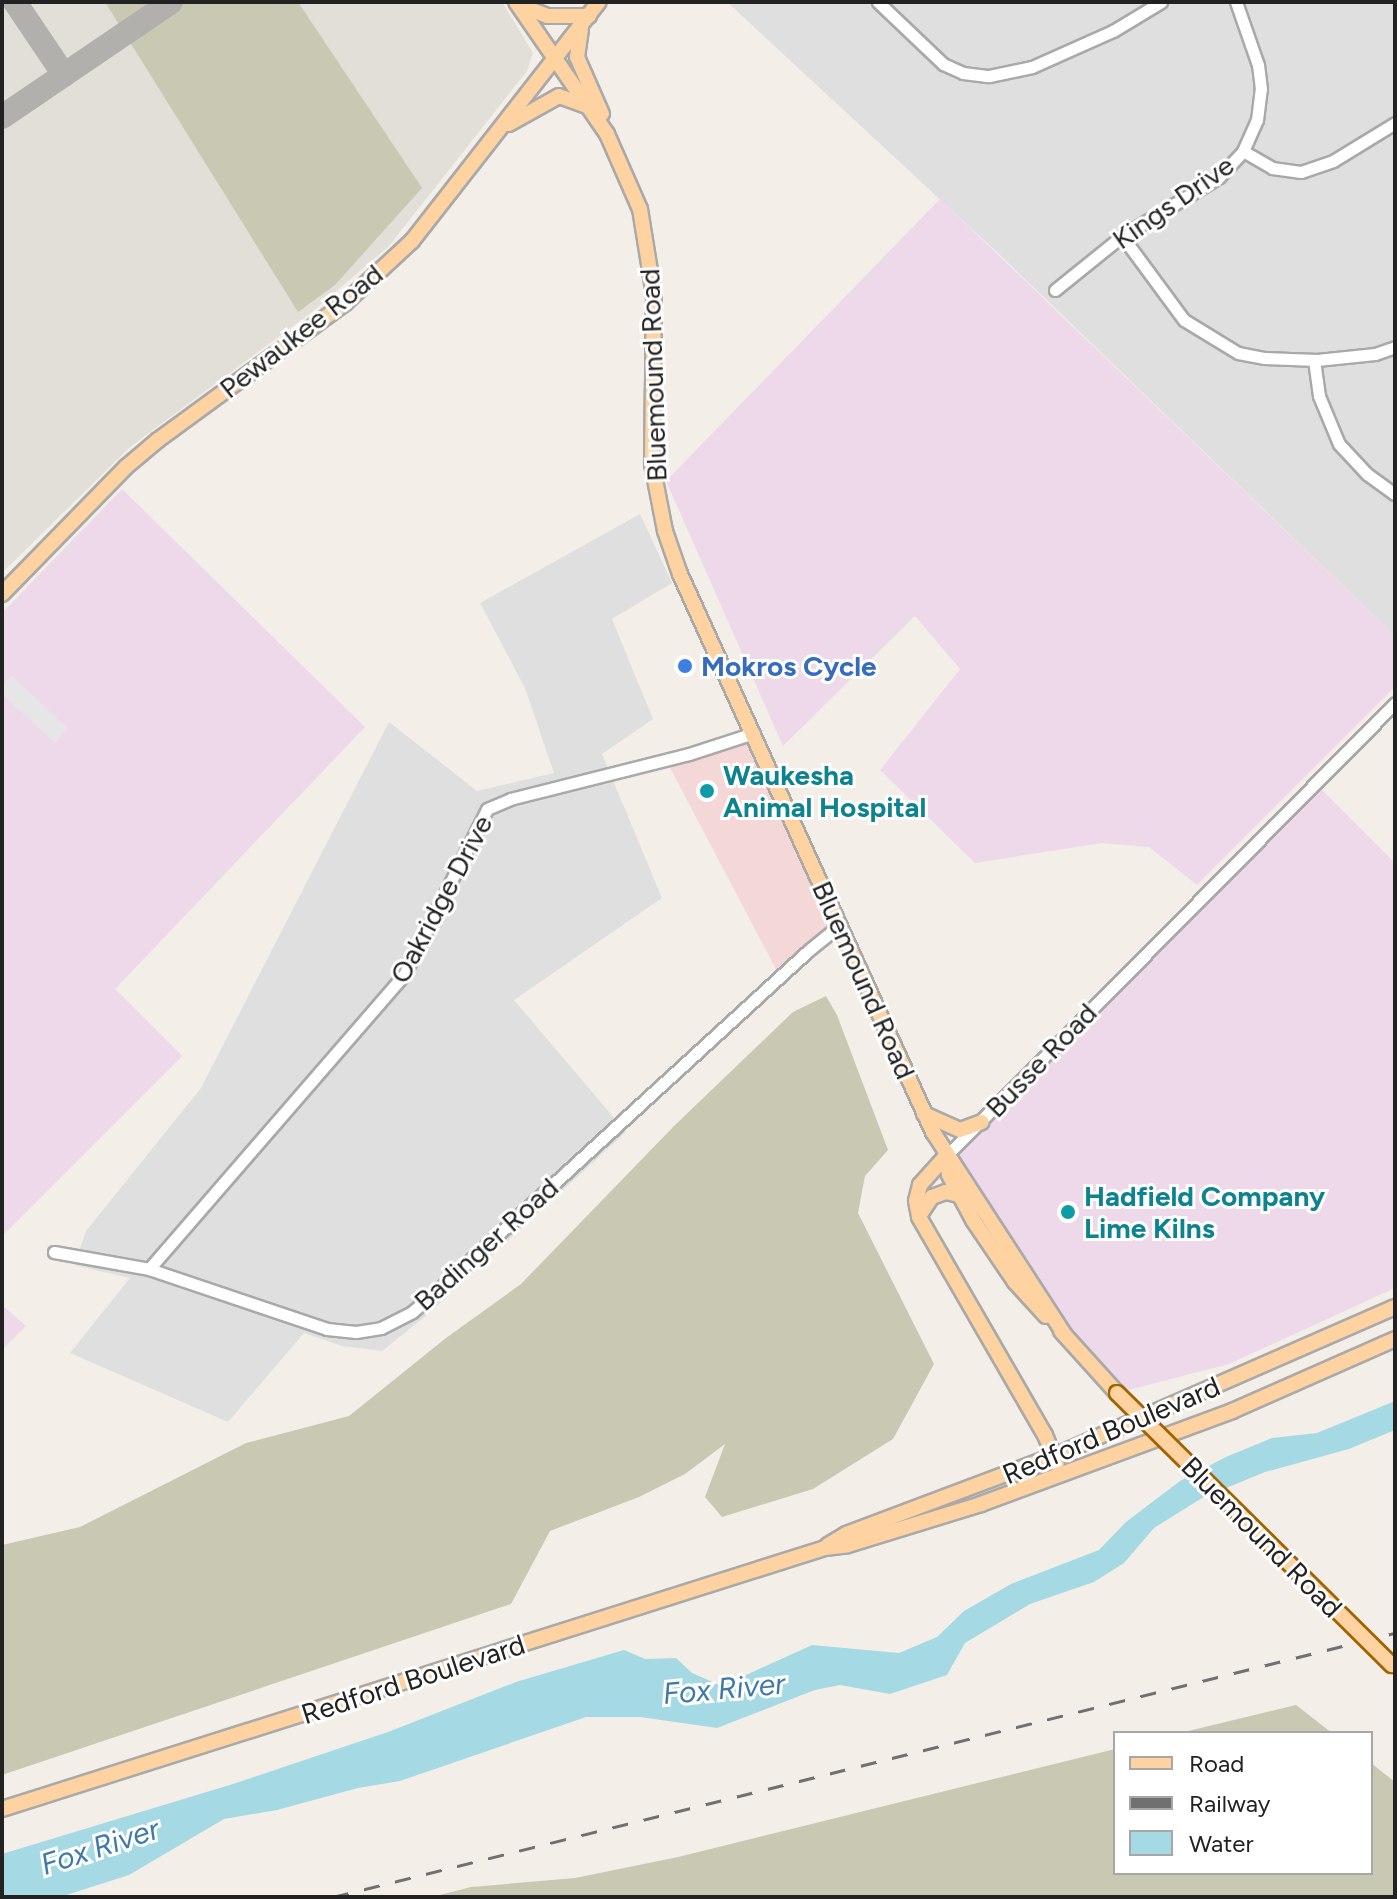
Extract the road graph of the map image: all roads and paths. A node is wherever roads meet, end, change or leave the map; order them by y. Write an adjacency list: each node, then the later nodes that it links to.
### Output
1 (599, 2): 6 (main road, Pewaukee Road)
2 (878, 2): 3 (street)
3 (1161, 2)
4 (1236, 2): 12 (street, Kings Drive)
5 (517, 3): 6 (main road); 7 (main road, Bluemound Road)
6 (586, 19): 7 (main road, Pewaukee Road); 11 (main road)
7 (556, 58): 8 (main road, Bluemound Road); 10 (main road, Pewaukee Road)
8 (590, 107): 10 (main road); 11 (main road, Bluemound Road)
9 (1395, 123): 12 (street)
10 (501, 128): 18 (main road, Pewaukee Road)
11 (605, 131): 20 (main road, Bluemound Road)
12 (1243, 151): 13 (street, Kings Drive)
13 (1122, 236): 14 (street, Kings Drive); 16 (street)
14 (1055, 290)
15 (1395, 347): 16 (street)
16 (1314, 360): 17 (street)
17 (1395, 494)
18 (2, 594)
19 (1395, 703): 23 (street, Busse Road)
20 (754, 733): 21 (main road, Bluemound Road); 28 (street, Oakridge Drive)
21 (839, 926): 22 (main road, Bluemound Road); 28 (street, Badinger Road)
22 (924, 1114): 23 (main road); 24 (main road, Bluemound Road)
23 (982, 1122): 24 (street, Busse Road)
24 (946, 1156): 25 (main road, Bluemound Road); 26 (main road, Busse Road); 30 (main road, Bluemound Road)
25 (959, 1195): 26 (main road); 30 (main road, Bluemound Road)
26 (919, 1217): 34 (main road)
27 (54, 1252): 28 (street, Badinger Road)
28 (149, 1269)
29 (1395, 1307): 32 (main road, Redford Boulevard)
30 (1065, 1335): 37 (main road, Bluemound Road, bridge)
31 (1395, 1339): 33 (main road, Redford Boulevard)
32 (1271, 1363): 33 (main road); 34 (main road, Redford Boulevard)
33 (1282, 1389): 35 (main road, Redford Boulevard)
34 (1054, 1456): 35 (main road); 36 (main road, Redford Boulevard)
35 (1061, 1476): 36 (main road, Redford Boulevard)
36 (825, 1548): 38 (main road, Redford Boulevard)
37 (1393, 1666)
38 (2, 1809)

